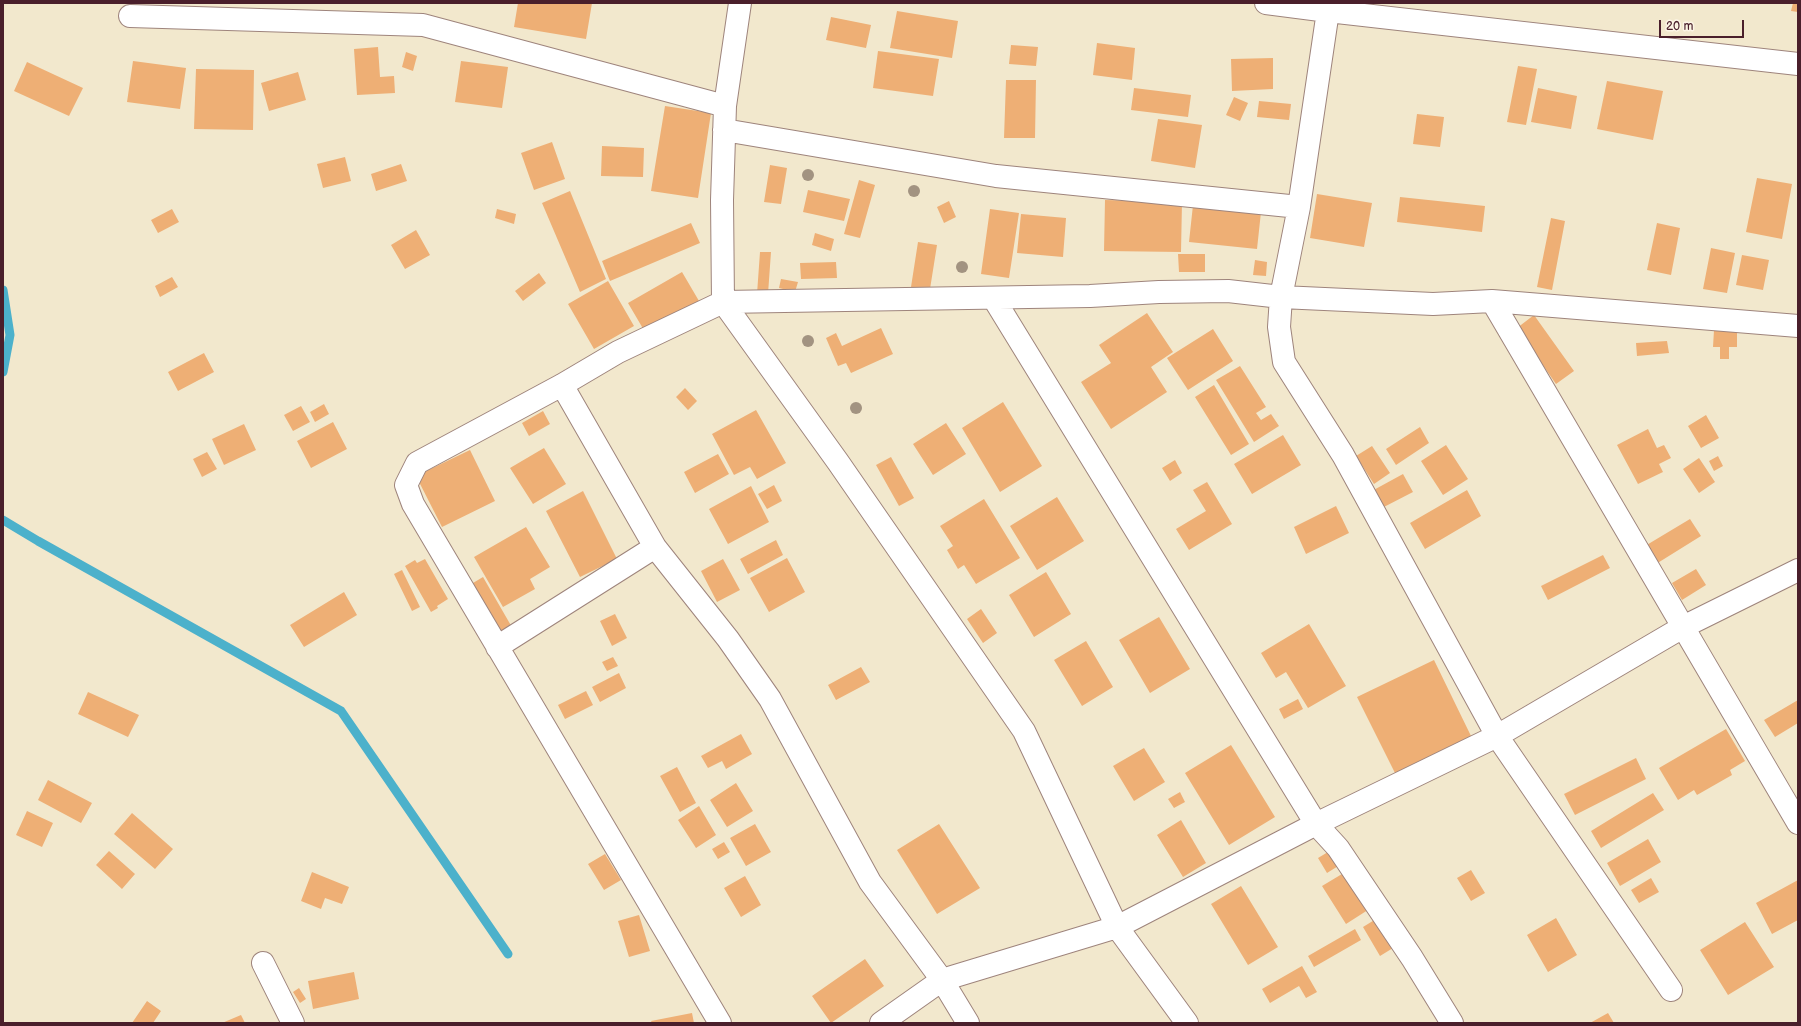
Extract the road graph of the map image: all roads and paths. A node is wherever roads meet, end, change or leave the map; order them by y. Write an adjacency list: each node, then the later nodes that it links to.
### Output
1 (740, 3): 6 (street)
2 (1266, 3): 3 (street)
3 (1328, 7): 5 (street); 8 (street)
4 (130, 16): 6 (street)
5 (1798, 64)
6 (725, 106): 7 (street)
7 (724, 130): 8 (street); 12 (street)
8 (1299, 207): 10 (street)
9 (994, 298): 10 (street); 12 (street); 21 (street)
10 (1280, 298): 11 (street); 19 (street)
11 (1492, 301): 13 (street); 17 (street)
12 (723, 302): 14 (street); 22 (street)
13 (1798, 326)
14 (562, 384): 15 (street); 18 (street)
15 (656, 546): 18 (street); 24 (street)
16 (1798, 570): 17 (street)
17 (1683, 628): 19 (street); 20 (street)
18 (498, 646): 27 (street)
19 (1497, 736): 21 (street); 25 (street)
20 (1798, 823)
21 (1316, 824): 22 (street); 31 (street)
22 (1117, 927): 24 (street); 30 (street)
23 (263, 963): 26 (street)
24 (942, 980): 28 (street); 29 (street)
25 (1671, 990)
26 (292, 1023)
27 (720, 1023)
28 (882, 1023)
29 (968, 1023)
30 (1187, 1023)
31 (1452, 1023)

